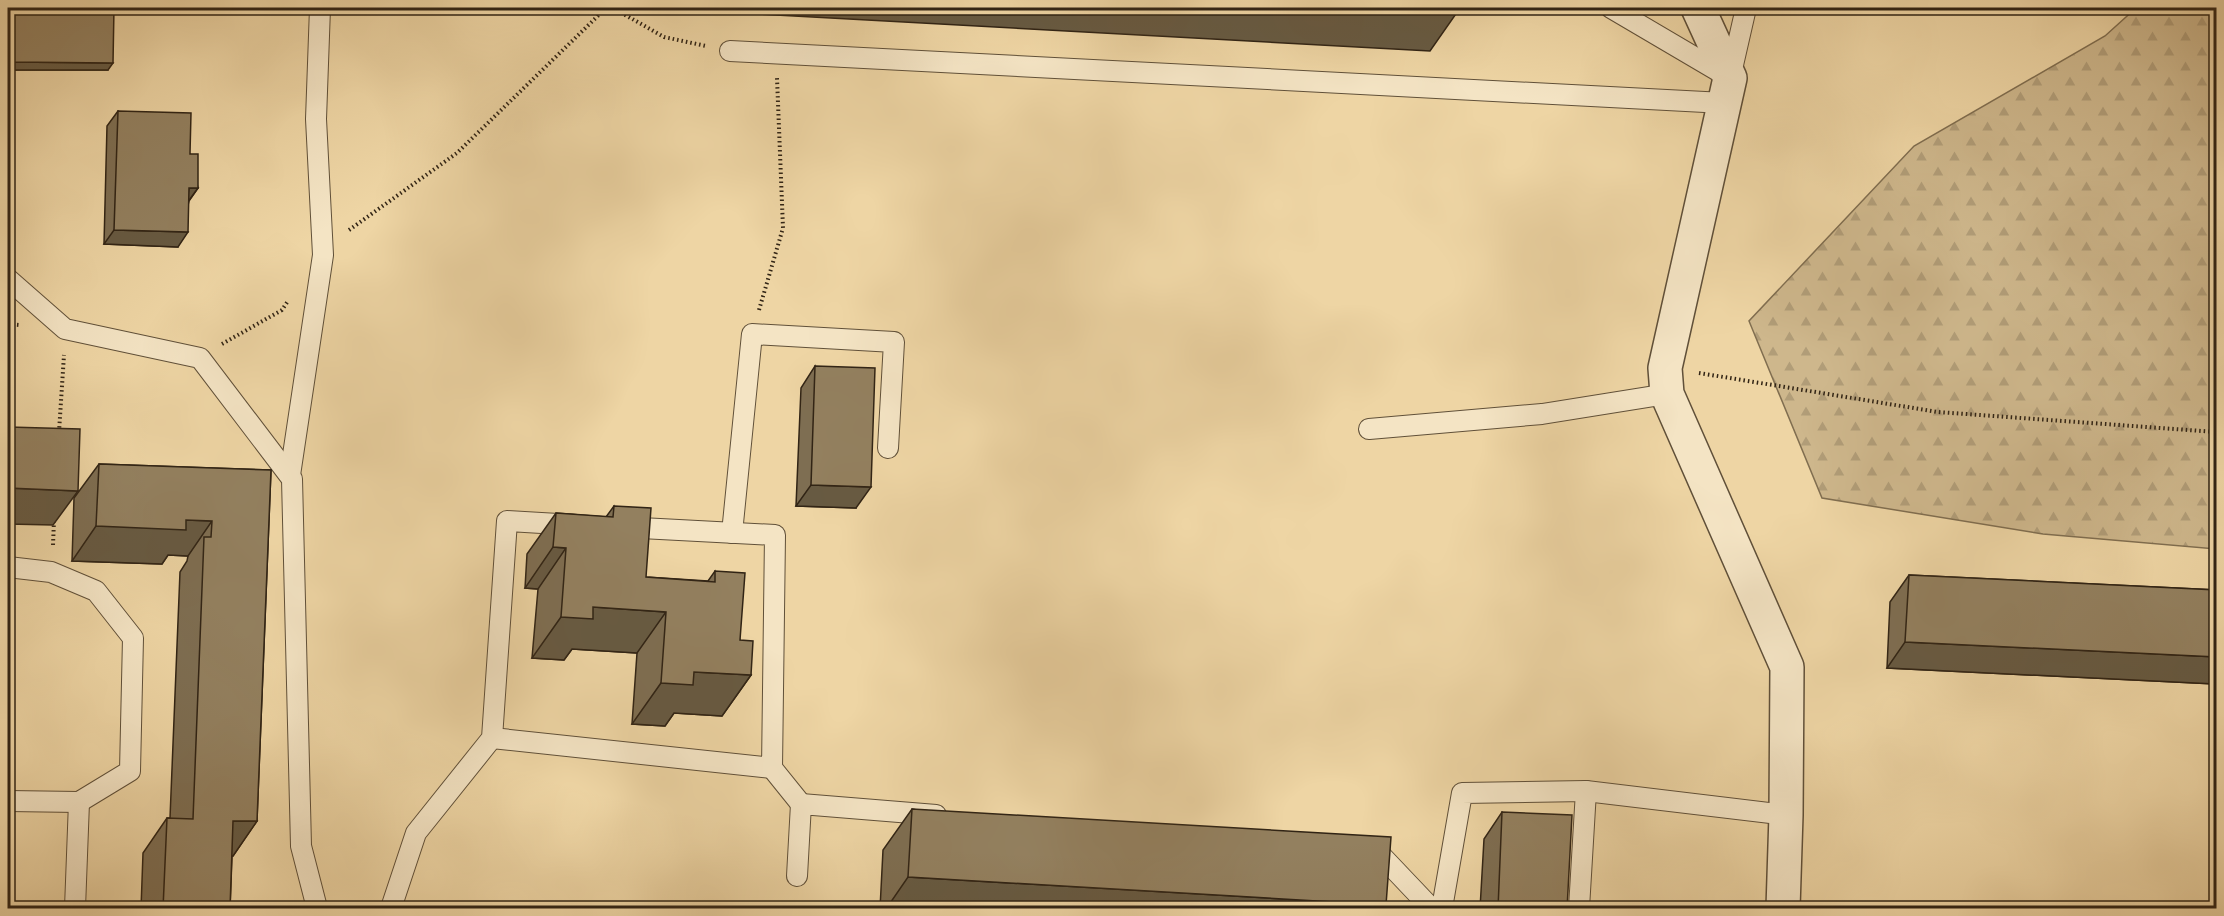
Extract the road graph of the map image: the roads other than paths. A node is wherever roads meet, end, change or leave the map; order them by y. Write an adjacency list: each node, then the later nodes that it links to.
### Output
1 (320, 8): 11 (lane)
2 (1611, 8): 6 (lane)
3 (1698, 8): 6 (street)
4 (1746, 8): 6 (lane)
5 (730, 51): 6 (lane)
6 (1727, 90): 8 (street)
7 (8, 279): 11 (lane)
8 (1666, 381): 9 (lane); 20 (street)
9 (1369, 429)
10 (888, 448): 12 (lane)
11 (290, 475): 25 (lane)
12 (732, 533): 14 (lane); 15 (lane)
13 (8, 567): 18 (lane)
14 (492, 738): 15 (lane); 26 (lane)
15 (772, 768): 19 (lane)
16 (1586, 791): 20 (lane); 28 (lane); 29 (lane)
17 (8, 801): 18 (lane)
18 (80, 802): 24 (lane)
19 (801, 804): 21 (lane); 23 (lane)
20 (1786, 815): 30 (street)
21 (956, 816)
22 (1350, 847): 27 (lane)
23 (797, 876)
24 (75, 909)
25 (317, 909)
26 (391, 909)
27 (1431, 909)
28 (1442, 909)
29 (1579, 909)
30 (1783, 909)

